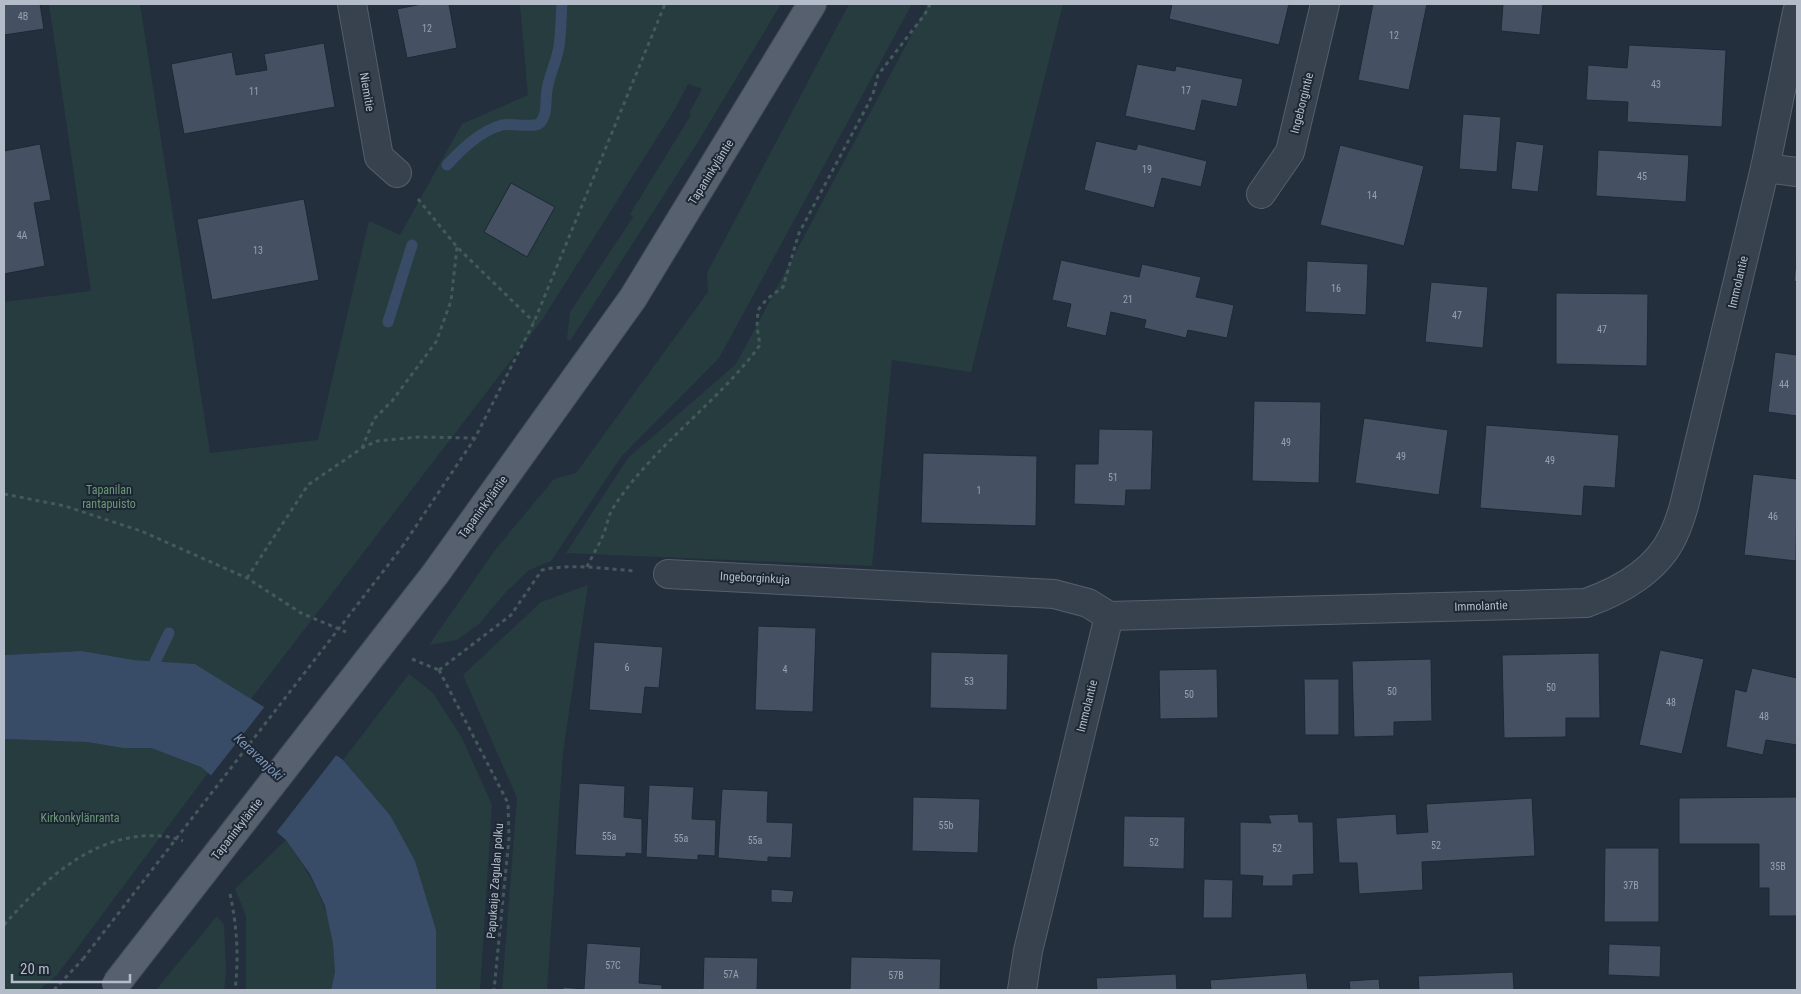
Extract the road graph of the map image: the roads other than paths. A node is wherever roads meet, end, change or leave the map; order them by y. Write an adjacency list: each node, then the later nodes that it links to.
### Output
1 (352, 4): 7 (street, Niemitie)
2 (812, 4): 11 (main road, Tapaninkyläntie, bridge)
3 (1325, 4): 8 (street, Ingeborgintie)
4 (1797, 12): 5 (street, Immolantie)
5 (1765, 168): 6 (street); 10 (street, Immolantie)
6 (1797, 172)
7 (397, 173)
8 (1261, 194)
9 (668, 574): 10 (street, Ingeborginkuja)
10 (1109, 616): 12 (street, Immolantie)
11 (113, 988)
12 (1022, 990)

